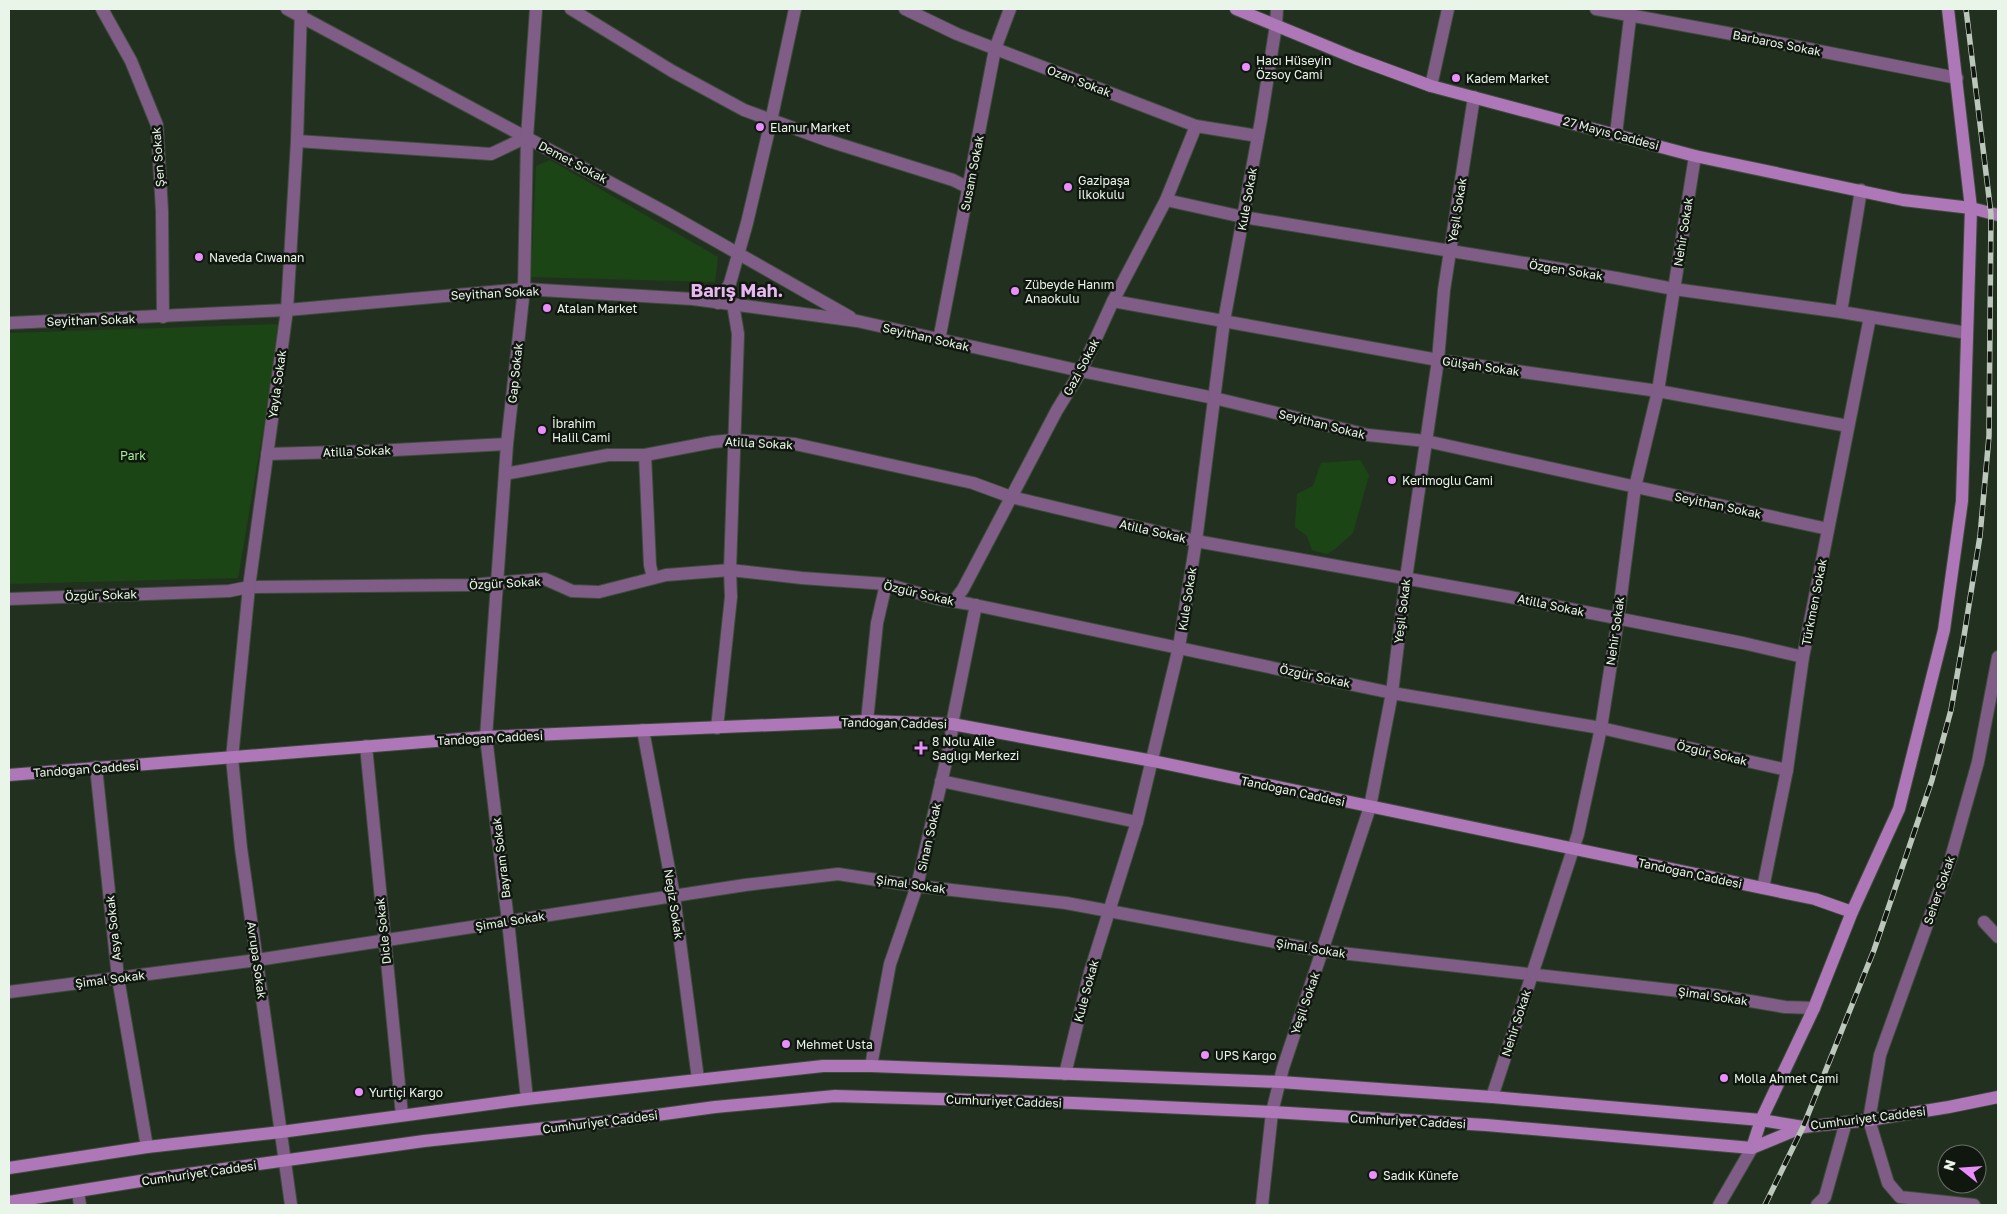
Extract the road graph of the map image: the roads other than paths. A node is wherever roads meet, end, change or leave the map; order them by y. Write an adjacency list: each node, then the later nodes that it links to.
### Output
1 (102, 9): 42 (street, Şen Sokak)
2 (287, 9): 13 (street, Demet Sokak)
3 (536, 9): 24 (street, Gap Sokak)
4 (571, 9): 20 (street)
5 (795, 9): 20 (street)
6 (905, 9): 16 (street, Ozan Sokak)
7 (1010, 9): 16 (street, Susam Sokak)
8 (1236, 9): 15 (street, 27 Mayıs Caddesi)
9 (1277, 9): 15 (street, Kule Sokak)
10 (1448, 9): 18 (street)
11 (1596, 9): 14 (street, Barbaros Sokak)
12 (1948, 9): 17 (street)
13 (301, 13): 24 (street, Demet Sokak); 25 (street, Yayla Sokak)
14 (1631, 13): 17 (street, Barbaros Sokak); 22 (street)
15 (1276, 25): 18 (street, 27 Mayıs Caddesi); 23 (street, Kule Sokak)
16 (995, 49): 21 (street, Ozan Sokak); 27 (street, Susam Sokak)
17 (1957, 78): 30 (street)
18 (1431, 86): 19 (street, 27 Mayıs Caddesi)
19 (1474, 97): 22 (street, 27 Mayıs Caddesi); 33 (street, Yeşil Sokak)
20 (772, 121): 27 (street); 34 (street)
21 (1196, 126): 23 (street, Ozan Sokak); 29 (street, Gazi Sokak)
22 (1616, 134): 26 (street, 27 Mayıs Caddesi)
23 (1258, 136): 32 (street, Kule Sokak)
24 (527, 137): 25 (street); 34 (street, Demet Sokak); 35 (street, Gap Sokak)
25 (298, 141): 40 (street, Yayla Sokak)
26 (1695, 156): 28 (street, 27 Mayıs Caddesi); 36 (street, Nehir Sokak)
27 (969, 188): 48 (street, Susam Sokak)
28 (1862, 190): 30 (street, 27 Mayıs Caddesi); 41 (street)
29 (1166, 200): 32 (street, Özgen Sokak); 37 (street, Gazi Sokak)
30 (1971, 208): 31 (street, 27 Mayıs Caddesi); 47 (street)
31 (1998, 215)
32 (1243, 217): 33 (street, Özgen Sokak); 45 (street, Kule Sokak)
33 (1450, 251): 36 (street, Özgen Sokak); 49 (street, Yeşil Sokak)
34 (739, 254): 38 (street); 44 (street, Demet Sokak)
35 (524, 289): 38 (street, Seyithan Sokak); 40 (street, Seyithan Sokak); 56 (street, Gap Sokak)
36 (1674, 289): 41 (street, Özgen Sokak); 51 (street, Nehir Sokak)
37 (1113, 301): 45 (street, Gülşah Sokak); 50 (street, Gazi Sokak)
38 (718, 303): 39 (street, Seyithan Sokak)
39 (733, 304): 44 (street, Seyithan Sokak); 54 (street)
40 (287, 310): 42 (street, Seyithan Sokak); 57 (street, Yayla Sokak)
41 (1841, 312): 43 (street, Özgen Sokak)
42 (163, 317): 46 (street, Seyithan Sokak)
43 (1870, 317): 47 (street, Özgen Sokak); 53 (street, Türkmen Sokak)
44 (857, 321): 48 (street, Seyithan Sokak)
45 (1224, 321): 49 (street, Gülşah Sokak); 52 (street, Kule Sokak)
46 (9, 323)
47 (1967, 333): 98 (street)
48 (939, 340): 50 (street, Seyithan Sokak)
49 (1438, 360): 51 (street, Gülşah Sokak); 55 (street, Yeşil Sokak)
50 (1081, 371): 52 (street, Seyithan Sokak); 61 (street, Gazi Sokak)
51 (1658, 391): 53 (street, Gülşah Sokak); 60 (street, Nehir Sokak)
52 (1214, 398): 55 (street, Seyithan Sokak); 63 (street, Kule Sokak)
53 (1848, 426): 62 (street, Türkmen Sokak)
54 (734, 440): 58 (street, Atilla Sokak); 61 (street, Atilla Sokak); 64 (street)
55 (1426, 441): 60 (street, Seyithan Sokak); 66 (street, Yeşil Sokak)
56 (506, 444): 57 (street, Atilla Sokak); 59 (street, Gap Sokak)
57 (267, 454): 69 (street, Yayla Sokak)
58 (645, 455): 59 (street, Atilla Sokak); 65 (street)
59 (505, 474): 67 (street, Gap Sokak)
60 (1635, 487): 62 (street, Seyithan Sokak); 73 (street, Nehir Sokak)
61 (1011, 497): 63 (street, Atilla Sokak); 71 (street, Gazi Sokak)
62 (1828, 529): 75 (street, Türkmen Sokak)
63 (1196, 541): 66 (street, Atilla Sokak); 74 (street, Kule Sokak)
64 (730, 570): 65 (street, Özgür Sokak); 68 (street, Özgür Sokak); 80 (street)
65 (653, 578): 67 (street, Özgür Sokak)
66 (1406, 578): 73 (street, Atilla Sokak); 77 (street, Yeşil Sokak)
67 (498, 583): 69 (street, Özgür Sokak); 83 (street, Gap Sokak)
68 (886, 584): 71 (street, Özgür Sokak); 78 (street)
69 (249, 587): 70 (street, Özgür Sokak); 85 (street, Yayla Sokak)
70 (9, 599)
71 (954, 601): 72 (street, Özgür Sokak)
72 (976, 605): 74 (street, Özgür Sokak); 79 (street, Sinan Sokak)
73 (1618, 619): 75 (street, Atilla Sokak); 81 (street, Nehir Sokak)
74 (1179, 647): 77 (street, Özgür Sokak); 86 (street, Kule Sokak)
75 (1804, 657): 88 (street, Türkmen Sokak)
76 (1998, 657): 119 (street, Seher Sokak)
77 (1392, 693): 81 (street, Özgür Sokak); 91 (street, Yeşil Sokak)
78 (868, 721): 79 (street, Tandoğan Caddesi); 80 (street, Tandoğan Caddesi)
79 (952, 724): 86 (street, Tandoğan Caddesi); 90 (street, Sinan Sokak)
80 (718, 728): 82 (street, Tandoğan Caddesi)
81 (1600, 728): 88 (street, Özgür Sokak); 93 (street, Nehir Sokak)
82 (643, 730): 83 (street, Tandoğan Caddesi); 96 (street, Negiz Sokak)
83 (486, 737): 84 (street, Tandoğan Caddesi); 99 (street, Bayram Sokak)
84 (366, 746): 85 (street, Tandoğan Caddesi); 102 (street, Dicle Sokak)
85 (232, 758): 87 (street, Tandoğan Caddesi); 104 (street, Avrupa Sokak)
86 (1152, 761): 91 (street, Tandoğan Caddesi); 92 (street, Kule Sokak)
87 (96, 767): 89 (street, Tandoğan Caddesi); 106 (street, Asya Sokak)
88 (1788, 770): 95 (street, Türkmen Sokak)
89 (9, 775)
90 (941, 781): 92 (street); 94 (street, Sinan Sokak)
91 (1370, 807): 93 (street, Tandoğan Caddesi); 103 (street, Yeşil Sokak)
92 (1137, 822): 97 (street, Kule Sokak)
93 (1572, 848): 95 (street, Tandoğan Caddesi); 105 (street, Nehir Sokak)
94 (917, 886): 96 (street, Şimal Sokak); 97 (street, Şimal Sokak); 109 (street, Sinan Sokak)
95 (1763, 888): 98 (street, Tandoğan Caddesi)
96 (674, 896): 99 (street, Şimal Sokak); 111 (street, Negiz Sokak)
97 (1109, 910): 103 (street, Şimal Sokak); 110 (street, Kule Sokak)
98 (1852, 912): 108 (street)
99 (508, 921): 102 (street, Şimal Sokak); 115 (street, Bayram Sokak)
100 (1984, 922): 101 (street)
101 (1998, 937)
102 (384, 940): 104 (street, Şimal Sokak); 117 (street, Dicle Sokak)
103 (1323, 951): 105 (street, Şimal Sokak); 112 (street, Yeşil Sokak)
104 (257, 960): 106 (street, Şimal Sokak); 122 (street, Avrupa Sokak)
105 (1531, 975): 108 (street, Şimal Sokak); 113 (street, Nehir Sokak)
106 (118, 978): 107 (street, Şimal Sokak); 123 (street, Asya Sokak)
107 (9, 992)
108 (1814, 1008): 118 (street)
109 (871, 1066): 110 (street); 111 (street)
110 (1065, 1074): 112 (street)
111 (698, 1079): 115 (street)
112 (1280, 1082): 113 (street); 116 (street, Yeşil Sokak)
113 (1492, 1097): 118 (street)
114 (1998, 1097): 119 (street, Cumhuriyet Caddesi)
115 (527, 1099): 117 (street)
116 (1272, 1112): 124 (street, Cumhuriyet Caddesi); 125 (street, Cumhuriyet Caddesi); 130 (street, Yeşil Sokak)
117 (402, 1115): 122 (street)
118 (1761, 1120): 121 (street); 124 (street)
119 (1869, 1120): 120 (street, Cumhuriyet Caddesi); 133 (street)
120 (1846, 1122): 121 (street, Cumhuriyet Caddesi); 132 (street)
121 (1803, 1127): 124 (street, Cumhuriyet Caddesi)
122 (281, 1132): 123 (street); 125 (street, Avrupa Sokak)
123 (147, 1147): 126 (street)
124 (1752, 1148): 131 (street)
125 (285, 1161): 127 (street, Cumhuriyet Caddesi); 129 (street, Avrupa Sokak)
126 (9, 1168)
127 (79, 1199): 128 (street, Cumhuriyet Caddesi)
128 (9, 1202)
129 (292, 1205)
130 (1262, 1205)
131 (1719, 1205)
132 (1817, 1205)
133 (1974, 1205)

